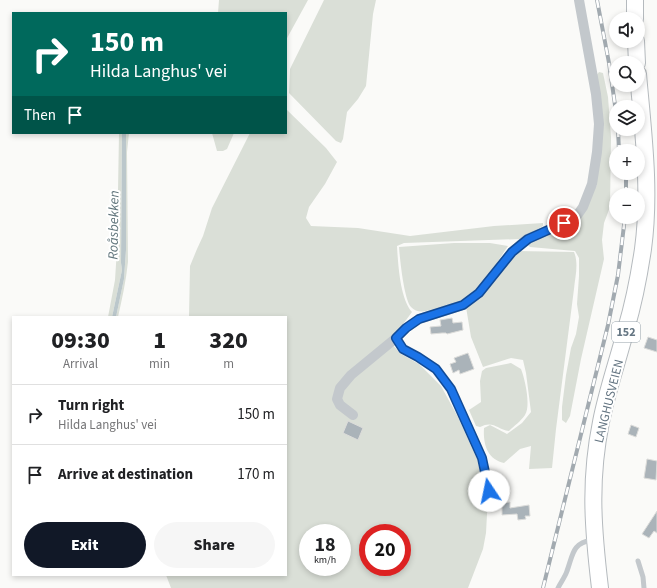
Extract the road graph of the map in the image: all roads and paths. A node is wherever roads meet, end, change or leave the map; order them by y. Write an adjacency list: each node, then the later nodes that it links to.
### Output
1 (579, 0): 5 (street)
2 (635, 0): 3 (main road)
3 (635, 12)
4 (640, 92): 8 (main road, LANGHUSVEIEN / 152)
5 (396, 338): 6 (street); 7 (lane)
6 (353, 415)
7 (491, 500)
8 (594, 540): 10 (lane); 11 (main road, LANGHUSVEIEN / 152)
9 (638, 561): 12 (lane)
10 (558, 588)
11 (600, 588)
12 (644, 588)

